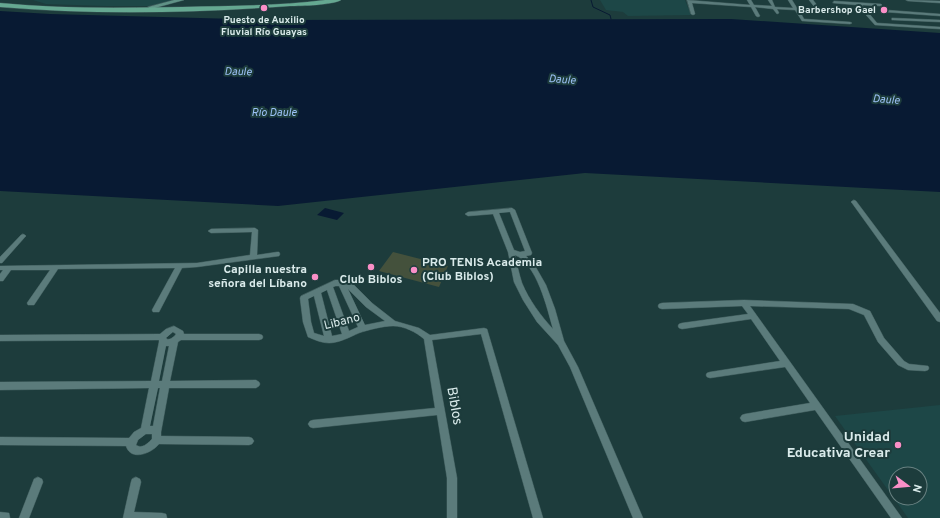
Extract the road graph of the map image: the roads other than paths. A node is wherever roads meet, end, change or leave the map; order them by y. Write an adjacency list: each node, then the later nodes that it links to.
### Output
1 (181, 0): 20 (main road)
2 (308, 0): 20 (main road)
3 (338, 0): 16 (main road)
4 (728, 0): 17 (street)
5 (749, 0): 19 (street)
6 (770, 0): 21 (street)
7 (790, 0): 22 (street)
8 (812, 0): 25 (street)
9 (876, 0): 18 (street)
10 (908, 0): 13 (street)
11 (689, 1): 14 (street); 28 (street)
12 (833, 1): 15 (street); 25 (street)
13 (939, 1)
14 (709, 2): 17 (street); 23 (street)
15 (858, 3): 18 (street); 34 (street)
16 (0, 4): 20 (main road)
17 (730, 5): 19 (street); 24 (street)
18 (880, 5): 26 (street)
19 (752, 6): 21 (street); 30 (street)
20 (151, 8)
21 (774, 8): 22 (street); 27 (street)
22 (796, 9): 25 (street); 31 (street)
23 (712, 10)
24 (732, 10)
25 (819, 10)
26 (886, 11): 29 (street); 32 (street)
27 (777, 13)
28 (693, 14)
29 (940, 15)
30 (758, 16)
31 (801, 16): 31 (street)
32 (894, 19): 33 (street); 34 (street)
33 (940, 22)
34 (900, 25): 35 (street)
35 (940, 28)
36 (854, 202): 59 (street)
37 (495, 211): 38 (street); 41 (street); 43 (street)
38 (468, 214)
39 (210, 231): 44 (street)
40 (23, 236): 45 (street)
41 (511, 252): 43 (street); 70 (street)
42 (277, 254): 44 (street)
43 (520, 254): 70 (street)
44 (253, 257): 46 (street)
45 (0, 261)
46 (180, 265): 47 (street); 57 (street)
47 (56, 267): 49 (street); 54 (street)
48 (0, 268): 49 (street)
49 (9, 268): 50 (street)
50 (0, 279)
51 (342, 283): 52 (street, Libano); 60 (street, Libano); 62 (street)
52 (329, 286): 53 (street, Libano); 63 (street)
53 (317, 292): 69 (street); 69 (street, Libano)
54 (31, 303)
55 (744, 303): 56 (street); 58 (street); 72 (street)
56 (662, 306)
57 (156, 310)
58 (753, 316): 61 (street); 71 (street)
59 (940, 319)
60 (393, 324): 62 (street, Libano); 66 (street)
61 (682, 326)
62 (363, 329): 63 (street, Libano)
63 (347, 335): 69 (street, Libano)
64 (260, 337): 68 (street)
65 (0, 338): 67 (street)
66 (428, 338): 79 (street, Biblos); 93 (street)
67 (162, 339): 68 (street); 68 (street); 76 (street)
68 (177, 339): 74 (street)
69 (329, 340)
70 (561, 343): 94 (street)
71 (786, 363): 73 (street); 78 (street)
72 (925, 368)
73 (710, 375)
74 (164, 384): 75 (street); 76 (street); 83 (street)
75 (256, 384)
76 (154, 385): 77 (street); 82 (street)
77 (0, 386)
78 (817, 406): 80 (street); 95 (street)
79 (441, 411): 81 (street); 92 (street, Biblos)
80 (745, 418)
81 (313, 424)
82 (145, 430): 83 (street); 86 (street)
83 (156, 436): 84 (street); 86 (street)
84 (250, 440)
85 (0, 441): 86 (street)
86 (131, 442)
87 (38, 482): 90 (street)
88 (136, 482): 89 (street)
89 (128, 517): 91 (street)
90 (24, 518)
91 (162, 518)
92 (452, 518)
93 (538, 518)
94 (638, 518)
95 (897, 518)

